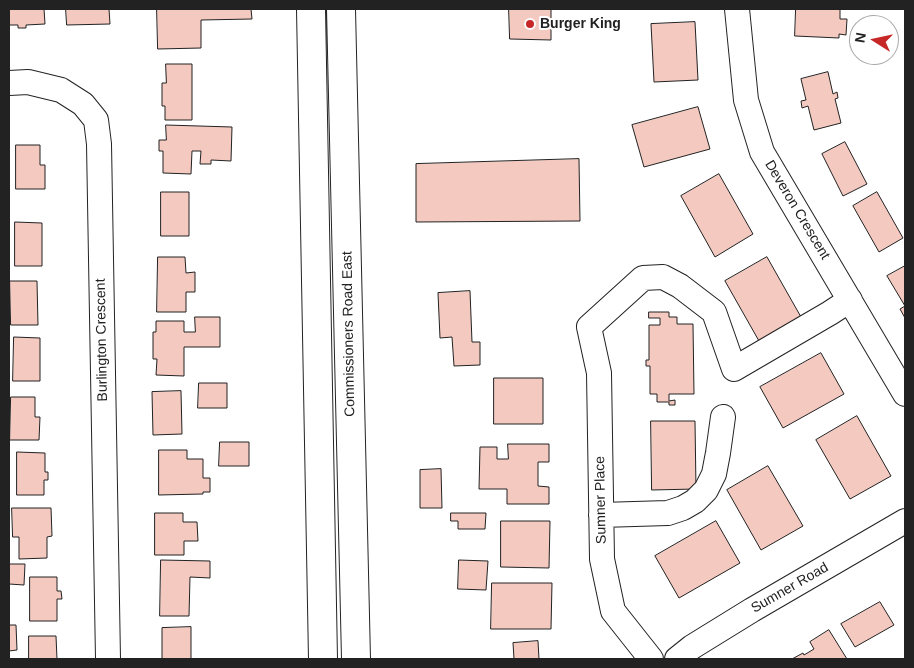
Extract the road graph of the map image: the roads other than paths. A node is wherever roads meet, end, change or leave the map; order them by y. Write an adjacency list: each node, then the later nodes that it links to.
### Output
1 (311, 9): 11 (main road)
2 (341, 9): 12 (main road, Commissioners Road East)
3 (737, 9): 5 (street, Deveron Crescent)
4 (9, 83): 10 (street, Burlington Crescent)
5 (850, 300): 6 (street, Deveron Crescent); 8 (street, Sumner Place)
6 (904, 386)
7 (723, 417): 8 (street)
8 (602, 515): 13 (street, Sumner Place)
9 (905, 521): 14 (street, Sumner Road)
10 (108, 659)
11 (323, 659)
12 (356, 659)
13 (651, 659)
14 (677, 659)

